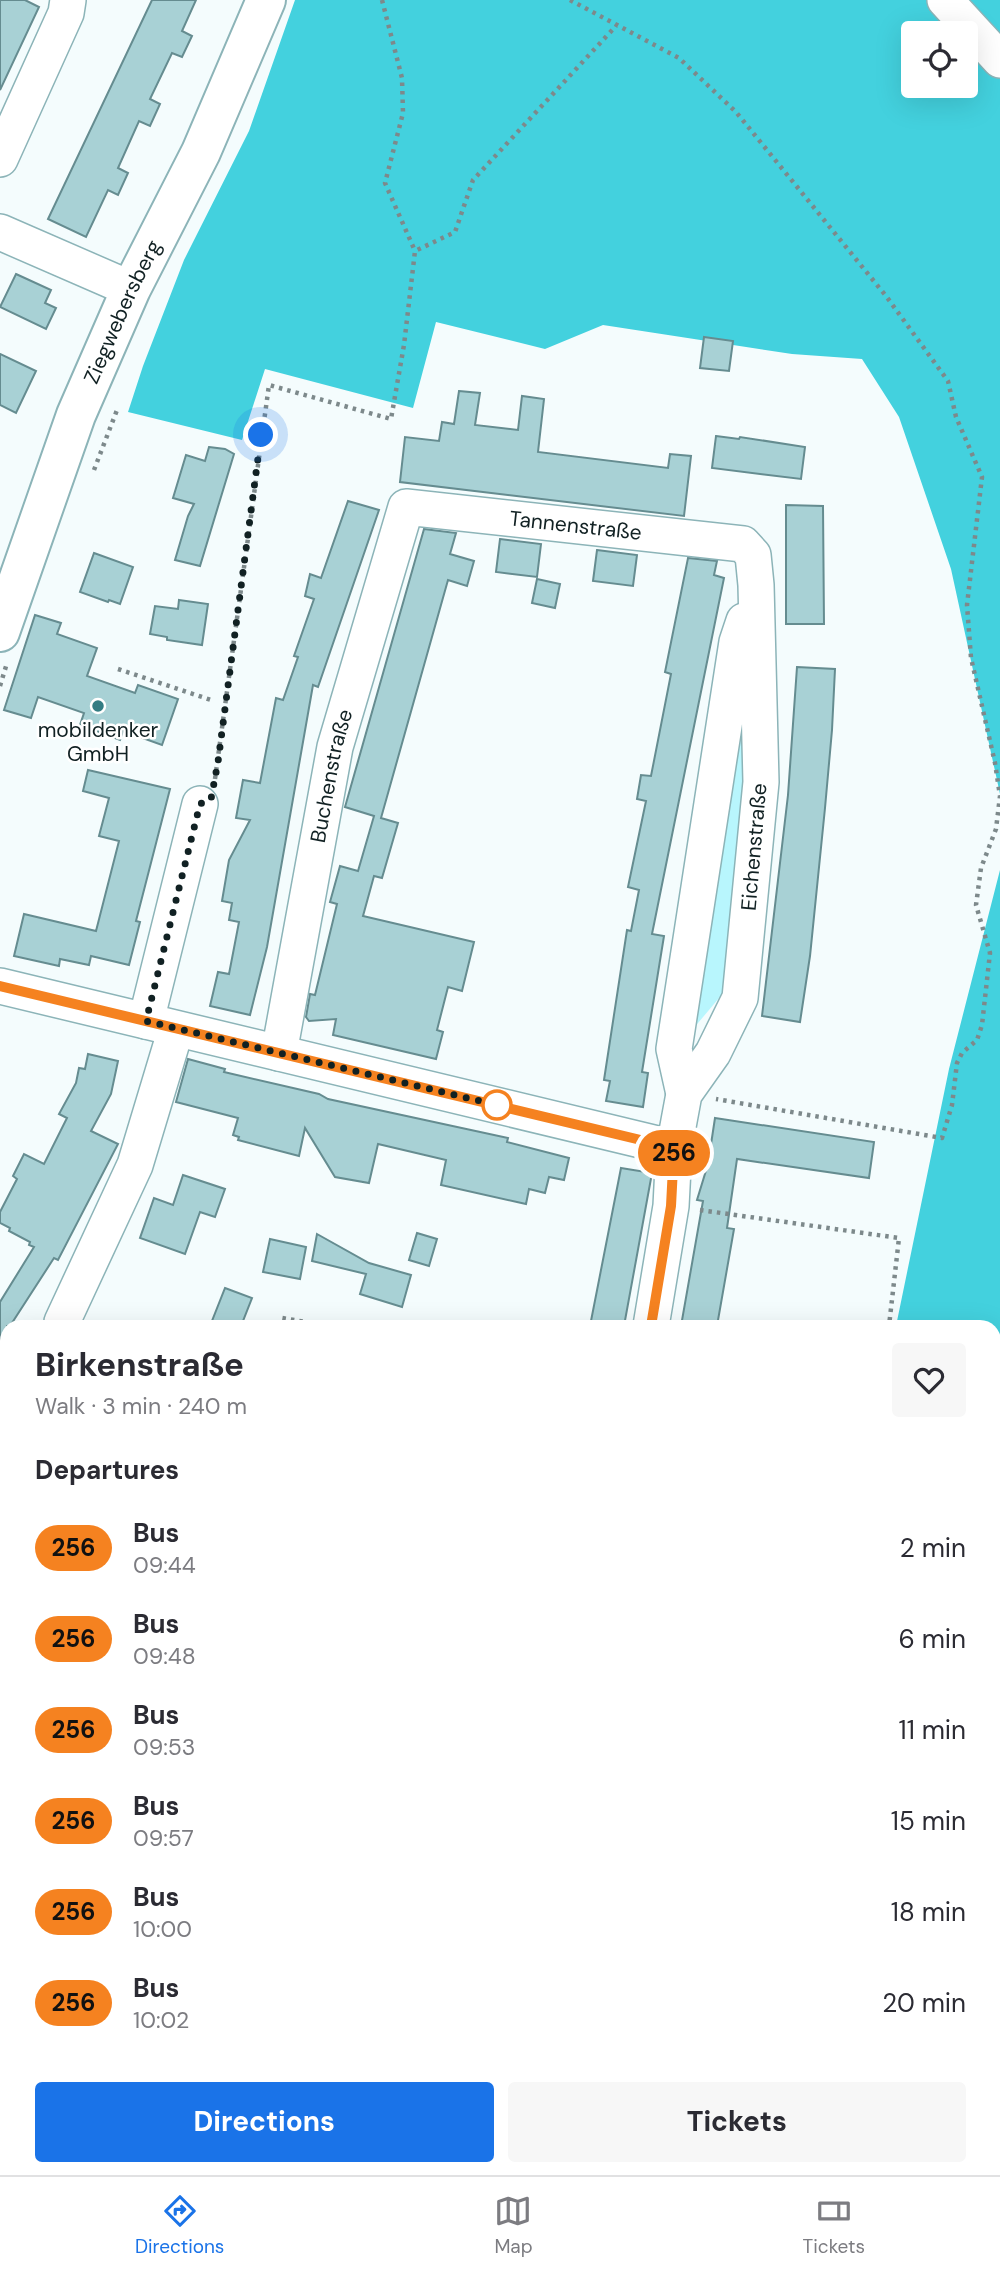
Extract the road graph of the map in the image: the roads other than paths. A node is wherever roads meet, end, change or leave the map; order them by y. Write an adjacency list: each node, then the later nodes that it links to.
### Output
1 (68, 0): 5 (street)
2 (266, 0): 7 (main road, Ziegwebersberg)
3 (945, 0): 4 (street)
4 (1000, 60)
5 (0, 159)
6 (0, 232): 7 (street)
7 (131, 289): 11 (main road, Ziegwebersberg)
8 (406, 507): 9 (street, Tannenstraße); 15 (street, Buchenstraße)
9 (743, 544): 10 (street, Eichenstraße)
10 (756, 585): 16 (street, Eichenstraße); 16 (street, Eichenstraße)
11 (0, 632)
12 (200, 804): 14 (street)
13 (0, 986): 14 (street)
14 (161, 1025): 15 (street); 18 (street)
15 (279, 1052): 17 (street)
16 (684, 1094): 17 (street, Eichenstraße)
17 (674, 1148): 19 (street, Eichenstraße)
18 (63, 1320)
19 (652, 1320)

